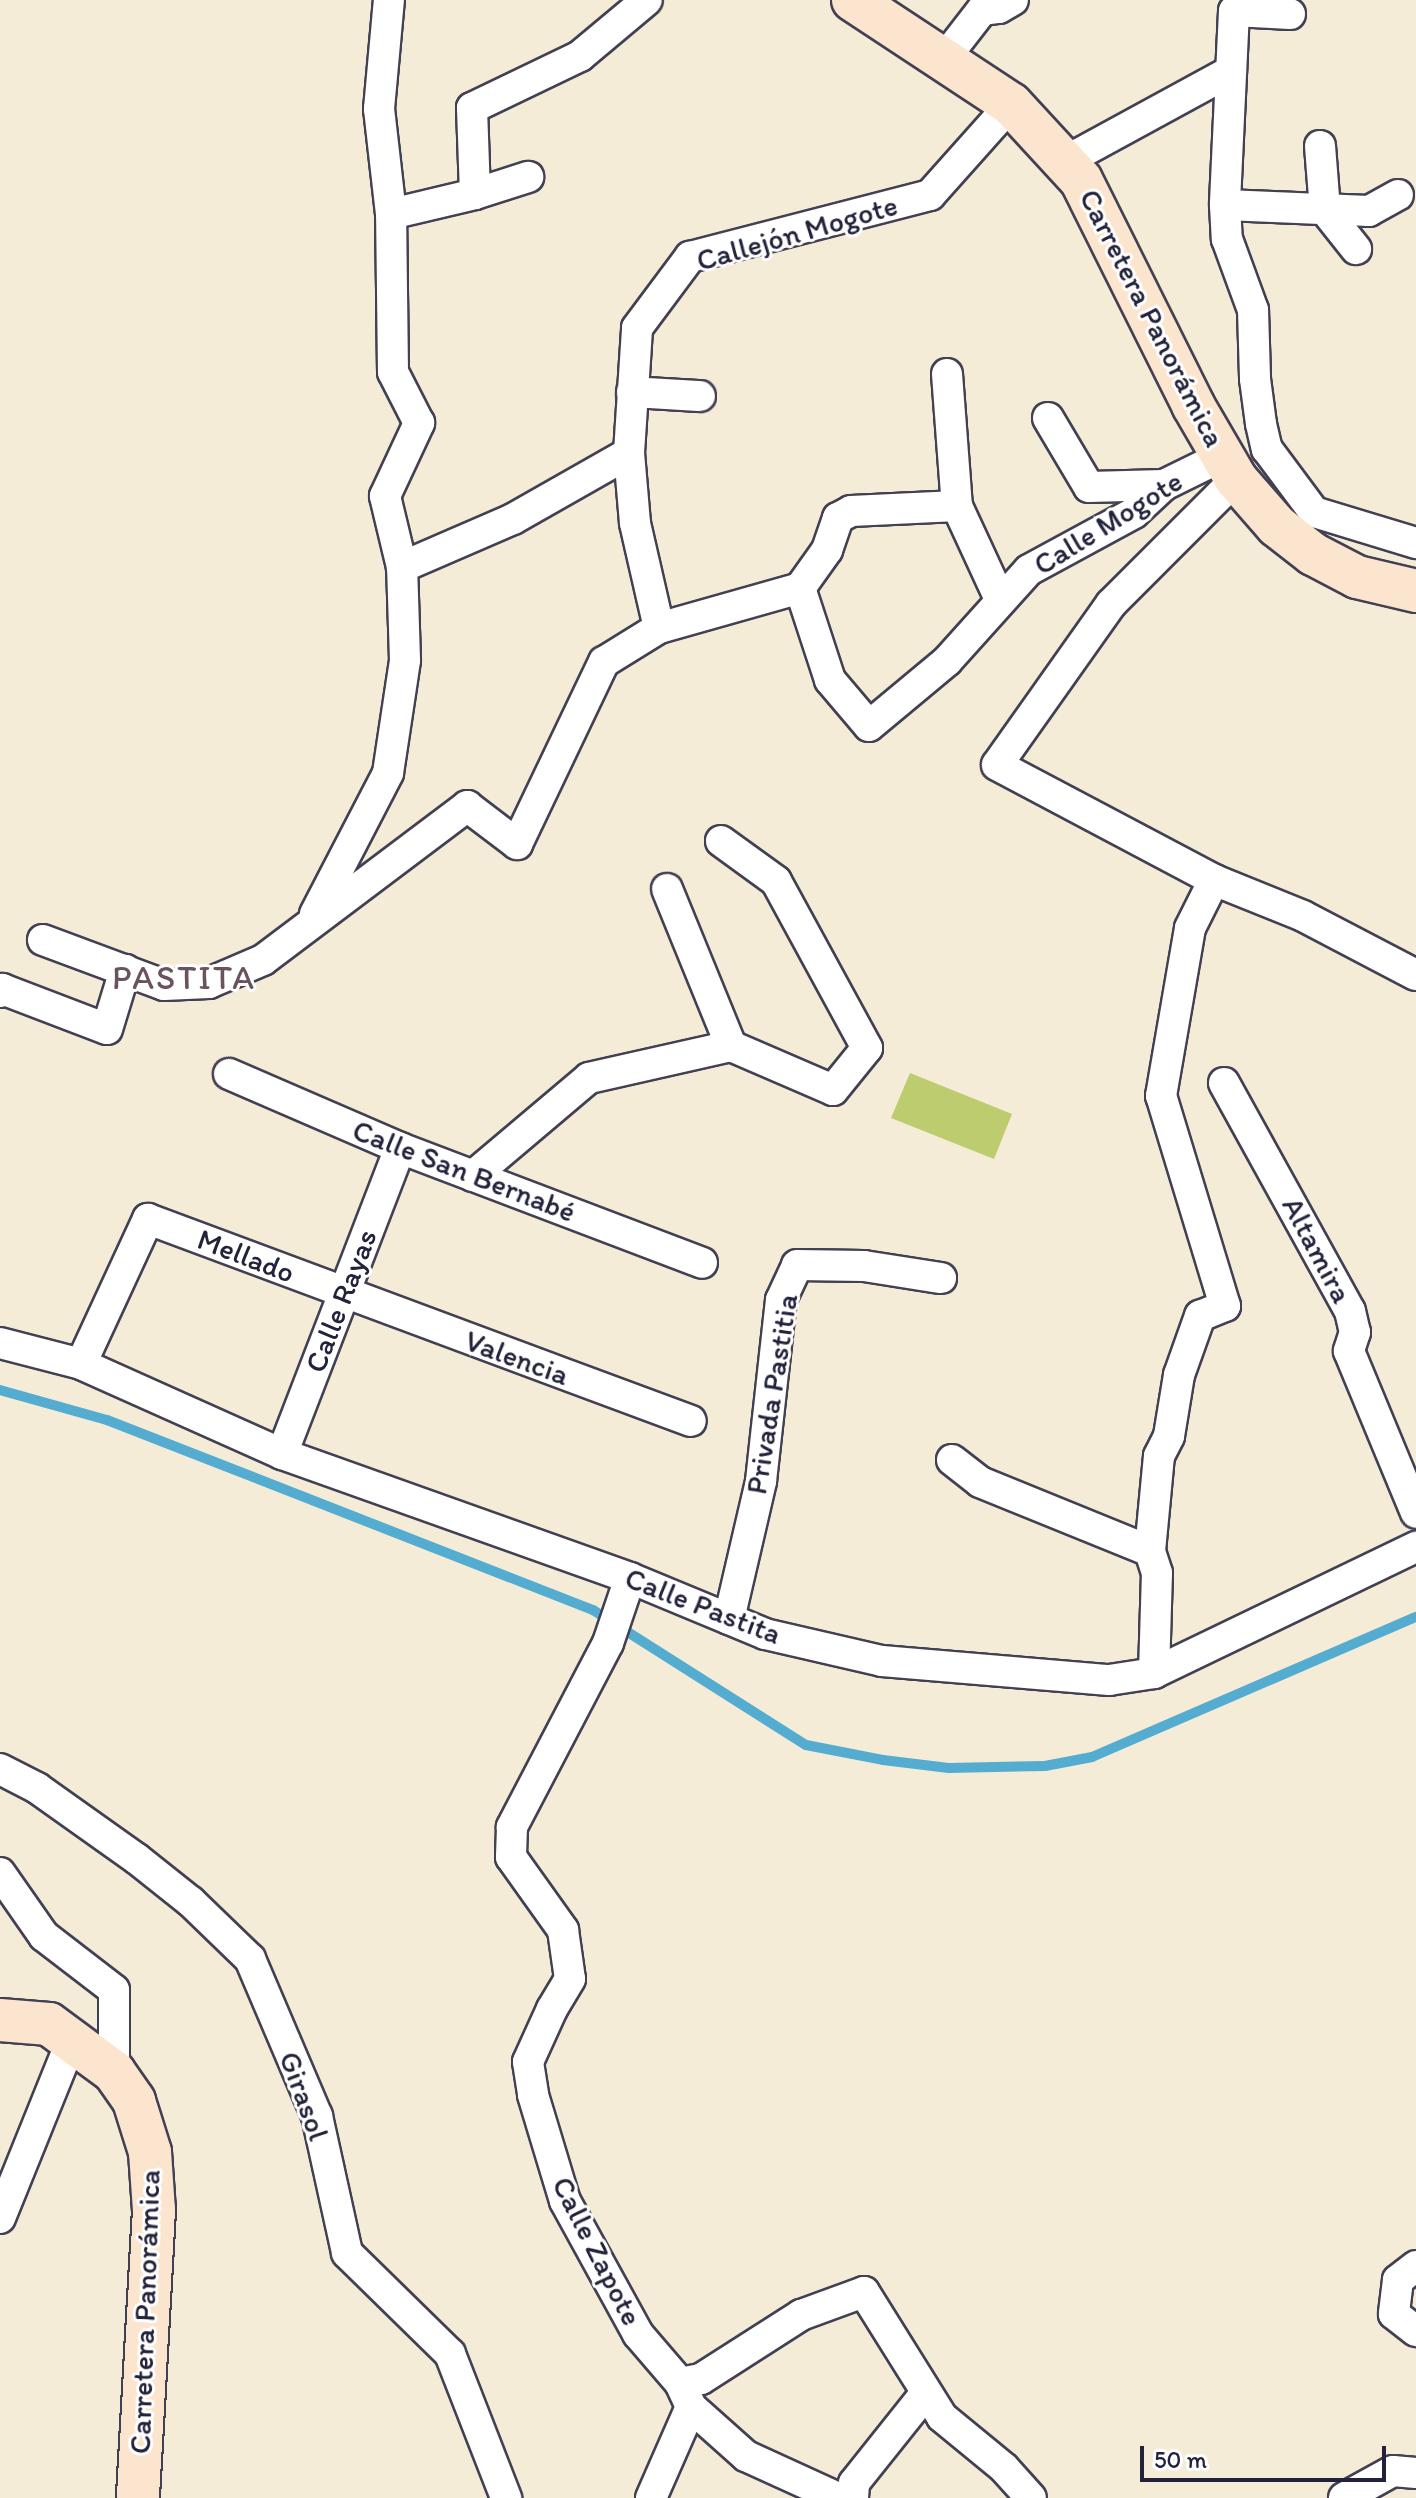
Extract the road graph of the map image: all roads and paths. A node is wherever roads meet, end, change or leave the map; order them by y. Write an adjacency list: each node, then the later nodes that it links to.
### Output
1 (389, 0): 17 (street)
2 (647, 0): 13 (street)
3 (853, 0): 7 (street, Carretera Panorámica)
4 (1013, 0): 5 (street)
5 (972, 5): 7 (street)
6 (1290, 14): 8 (street)
7 (944, 59): 9 (street, Carretera Panorámica)
8 (1231, 71): 11 (street); 15 (street)
9 (1011, 104): 11 (street, Carretera Panorámica); 20 (street, Callejón Mogote)
10 (1320, 146): 16 (street)
11 (1064, 162): 24 (street, Carretera Panorámica)
12 (528, 177): 13 (street)
13 (475, 194): 17 (street)
14 (1398, 195): 16 (street)
15 (1225, 205): 16 (street); 27 (street)
16 (1325, 210): 18 (street)
17 (391, 214): 28 (street)
18 (1356, 249)
19 (947, 374): 26 (street)
20 (632, 392): 21 (street); 23 (street, Callejón Mogote)
21 (700, 396)
22 (1048, 418): 25 (street)
23 (629, 453): 28 (street); 32 (street, Callejón Mogote)
24 (1230, 468): 25 (street, Calle Mogote); 30 (street, Carretera Panorámica); 34 (street)
25 (1164, 485): 31 (street, Calle Mogote)
26 (957, 506): 29 (street); 31 (street, Calle Mogote)
27 (1416, 543)
28 (402, 567): 36 (street)
29 (800, 588): 31 (street, Calle Mogote); 32 (street)
30 (1416, 591)
31 (1000, 599)
32 (659, 628): 36 (street)
33 (721, 841): 41 (street)
34 (1214, 880): 39 (street); 56 (street)
35 (667, 889): 41 (street)
36 (310, 923): 38 (street)
37 (43, 940): 38 (street)
38 (125, 970): 40 (street)
39 (1416, 975)
40 (1, 991)
41 (731, 1046): 45 (street)
42 (229, 1074): 44 (street, Calle San Bernabé)
43 (1224, 1083): 54 (street, Altamira)
44 (400, 1148): 45 (street, Calle San Bernabé); 48 (street, Calle Rayas)
45 (473, 1176): 46 (street, Calle San Bernabé)
46 (702, 1263)
47 (941, 1278): 58 (street, Privada Pastitia)
48 (344, 1294): 50 (street, Mellado); 51 (street, Valencia); 52 (street, Calle Rayas)
49 (0, 1343): 50 (street, Calle Pastita)
50 (81, 1364): 52 (street, Calle Pastita)
51 (691, 1421)
52 (282, 1454): 57 (street, Calle Pastita)
53 (952, 1460): 56 (street)
54 (1416, 1513)
55 (1416, 1547): 59 (street, Calle Pastita)
56 (1150, 1551): 59 (street)
57 (628, 1584): 58 (street, Calle Pastita); 69 (street, Calle Zapote)
58 (729, 1619): 59 (street, Calle Pastita)
59 (1154, 1673)
60 (0, 1769): 72 (street, Girasol)
61 (0, 1873): 64 (street)
62 (0, 2020): 63 (street, Carretera Panorámica)
63 (72, 2040): 64 (street, Carretera Panorámica); 65 (street)
64 (114, 2072): 71 (street, Carretera Panorámica)
65 (0, 2218)
66 (1416, 2266): 67 (street)
67 (1416, 2331)
68 (925, 2394): 69 (street); 75 (street); 76 (street)
69 (685, 2395): 73 (street); 74 (street, Calle Zapote)
70 (1416, 2473): 77 (street)
71 (138, 2498)
72 (506, 2498)
73 (651, 2498)
74 (838, 2498)
75 (853, 2498)
76 (1031, 2498)
77 (1344, 2498)

